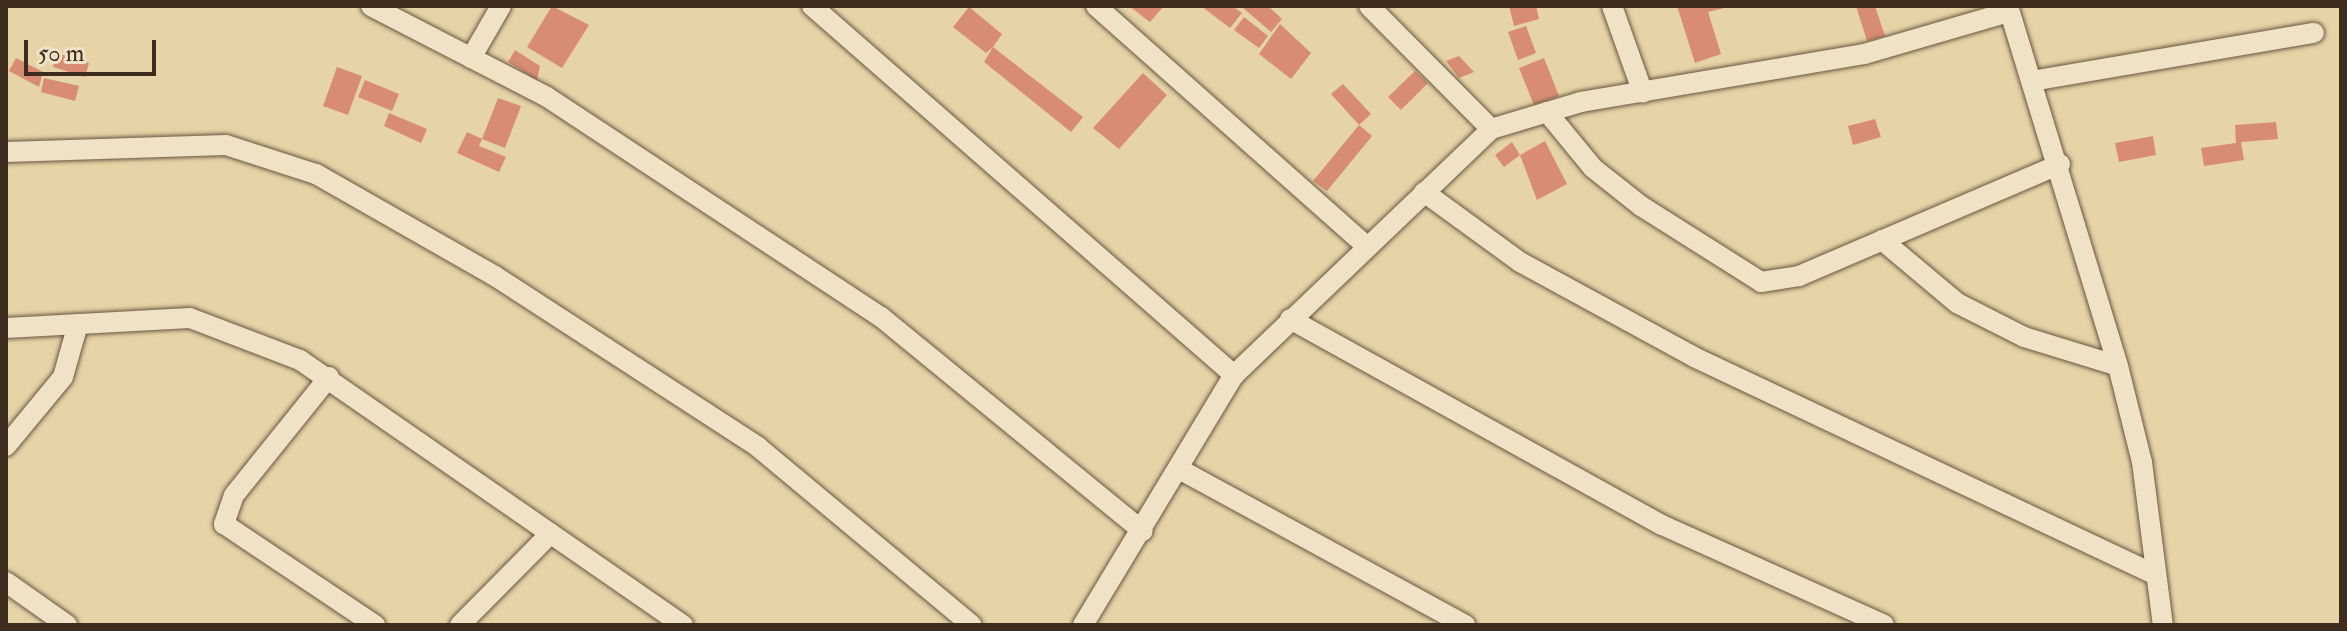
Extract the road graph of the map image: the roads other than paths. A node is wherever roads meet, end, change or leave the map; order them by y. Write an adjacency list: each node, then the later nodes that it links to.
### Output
1 (371, 6): 9 (street)
2 (501, 6): 9 (street)
3 (812, 6): 23 (street)
4 (1096, 6): 18 (street)
5 (1369, 6): 13 (street)
6 (1612, 6): 11 (street)
7 (2008, 9): 10 (street); 11 (street)
8 (2314, 33): 10 (street)
9 (471, 58): 27 (street)
10 (2032, 81): 15 (street)
11 (1643, 93): 12 (street)
12 (1547, 112): 13 (street); 17 (street)
13 (1491, 129): 16 (street)
14 (6, 152): 36 (street)
15 (2060, 164): 17 (street); 22 (street)
16 (1424, 192): 18 (street); 29 (street)
17 (1882, 240): 22 (street)
18 (1366, 246): 19 (street)
19 (1290, 319): 23 (street); 38 (street)
20 (78, 324): 21 (street); 24 (street); 25 (street)
21 (6, 328)
22 (2118, 366): 29 (street)
23 (1234, 375): 26 (street)
24 (329, 377): 28 (street); 33 (street)
25 (6, 446)
26 (1179, 469): 27 (street); 37 (street)
27 (1142, 531): 31 (street)
28 (551, 533): 34 (street); 35 (street)
29 (2154, 574): 39 (street)
30 (6, 583): 32 (street)
31 (1090, 623)
32 (67, 625)
33 (375, 625)
34 (460, 625)
35 (683, 625)
36 (972, 625)
37 (1465, 625)
38 (1884, 625)
39 (2163, 625)

